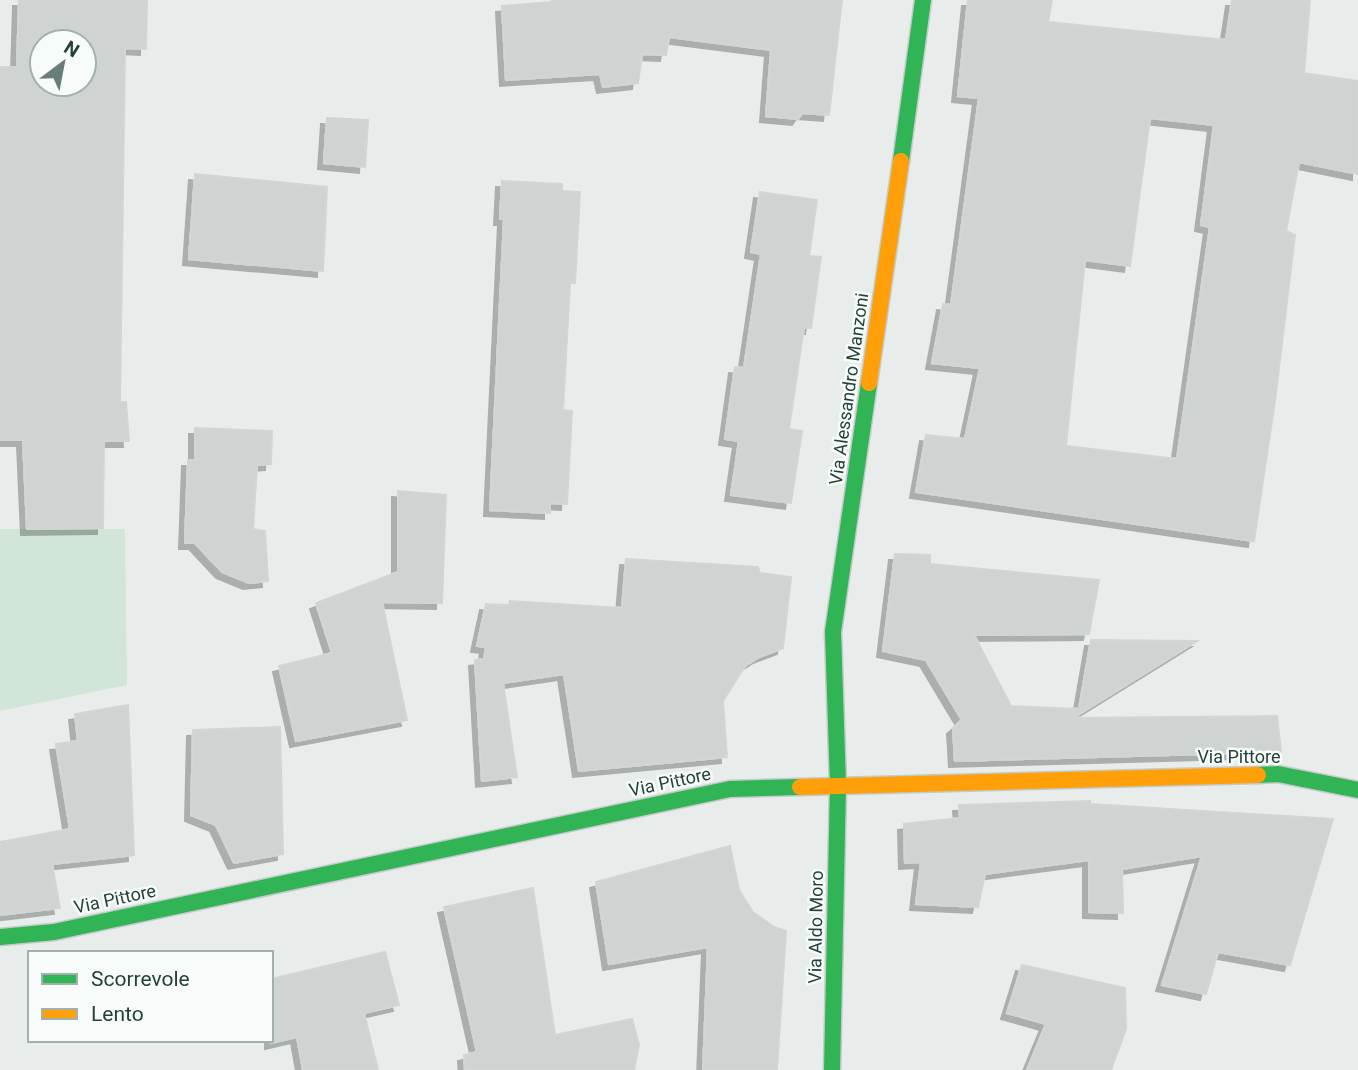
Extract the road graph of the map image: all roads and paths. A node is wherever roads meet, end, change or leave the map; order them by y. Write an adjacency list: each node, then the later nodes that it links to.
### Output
1 (923, 0): 2 (street, Via Alessandro Manzoni)
2 (838, 785): 3 (street, Via Pittore); 4 (street, Via Pittore); 5 (street, Via Aldo Moro)
3 (1358, 790)
4 (0, 937)
5 (832, 1070)

